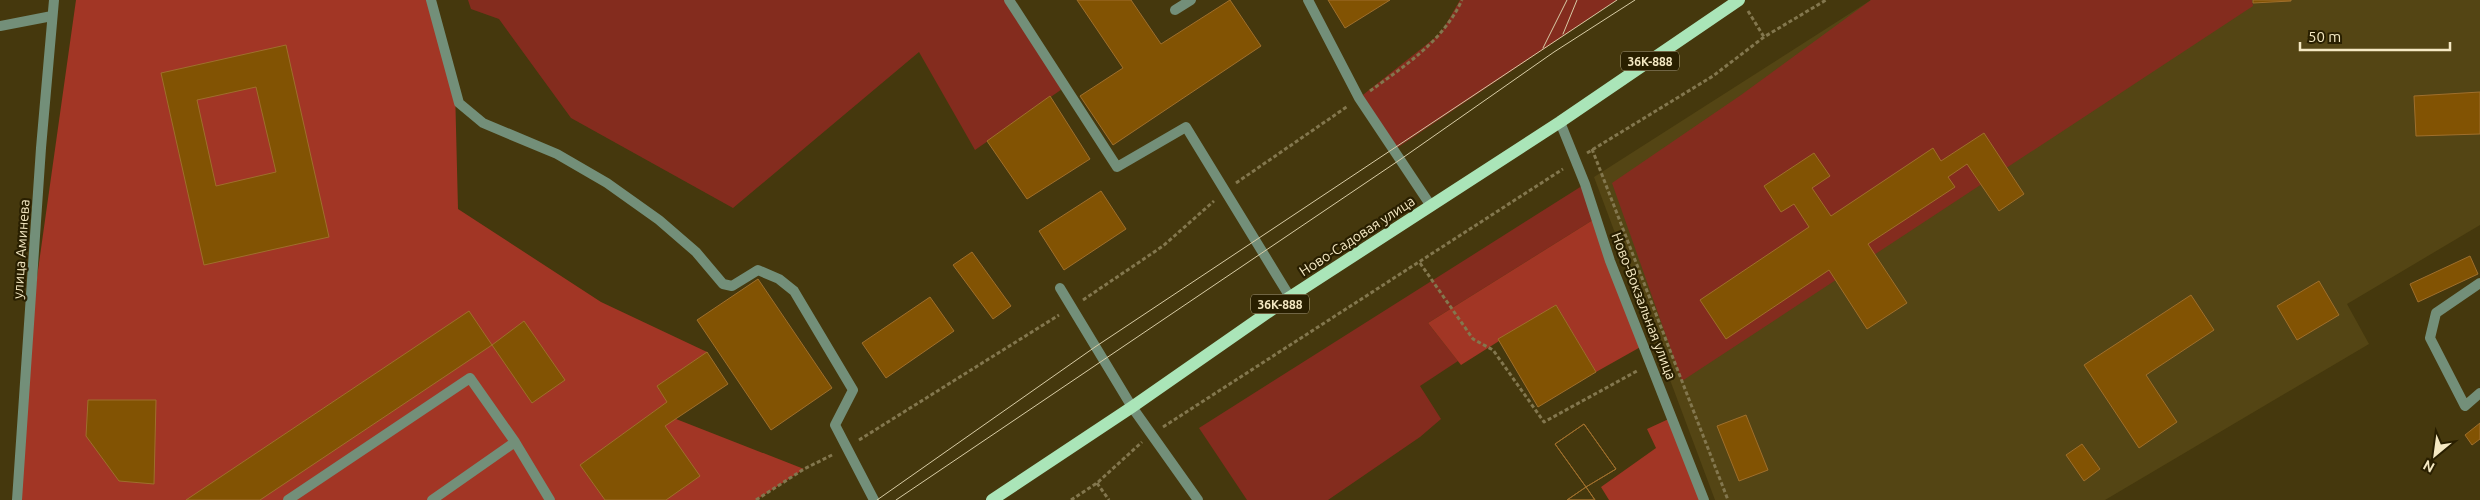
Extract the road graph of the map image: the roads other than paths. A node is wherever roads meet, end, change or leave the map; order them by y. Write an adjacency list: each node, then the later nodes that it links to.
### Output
1 (54, 0): 8 (street, улица Аминева)
2 (431, 0): 23 (street)
3 (1009, 0): 14 (street)
4 (1191, 0): 7 (street)
5 (1308, 0): 11 (street)
6 (1742, 4): 10 (main road, Ново-Садовая улица / 36К-888)
7 (1175, 10)
8 (52, 16): 9 (street); 19 (street, улица Аминева)
9 (0, 26)
10 (1560, 122): 11 (main road, Ново-Садовая улица / 36К-888); 26 (street, Ново-Вокзальная улица)
11 (1430, 206): 14 (main road, Ново-Садовая улица / 36К-888)
12 (2480, 283): 15 (street)
13 (1060, 288): 16 (street)
14 (1290, 297): 16 (main road, Ново-Садовая улица / 36К-888)
15 (2480, 393)
16 (1132, 407): 24 (main road, Ново-Садовая улица / 36К-888); 25 (street)
17 (515, 442): 18 (street); 21 (street); 22 (street)
18 (302, 496): 20 (street)
19 (17, 500)
20 (288, 500)
21 (432, 500)
22 (550, 500)
23 (874, 500)
24 (992, 500)
25 (1198, 500)
26 (1704, 500)

